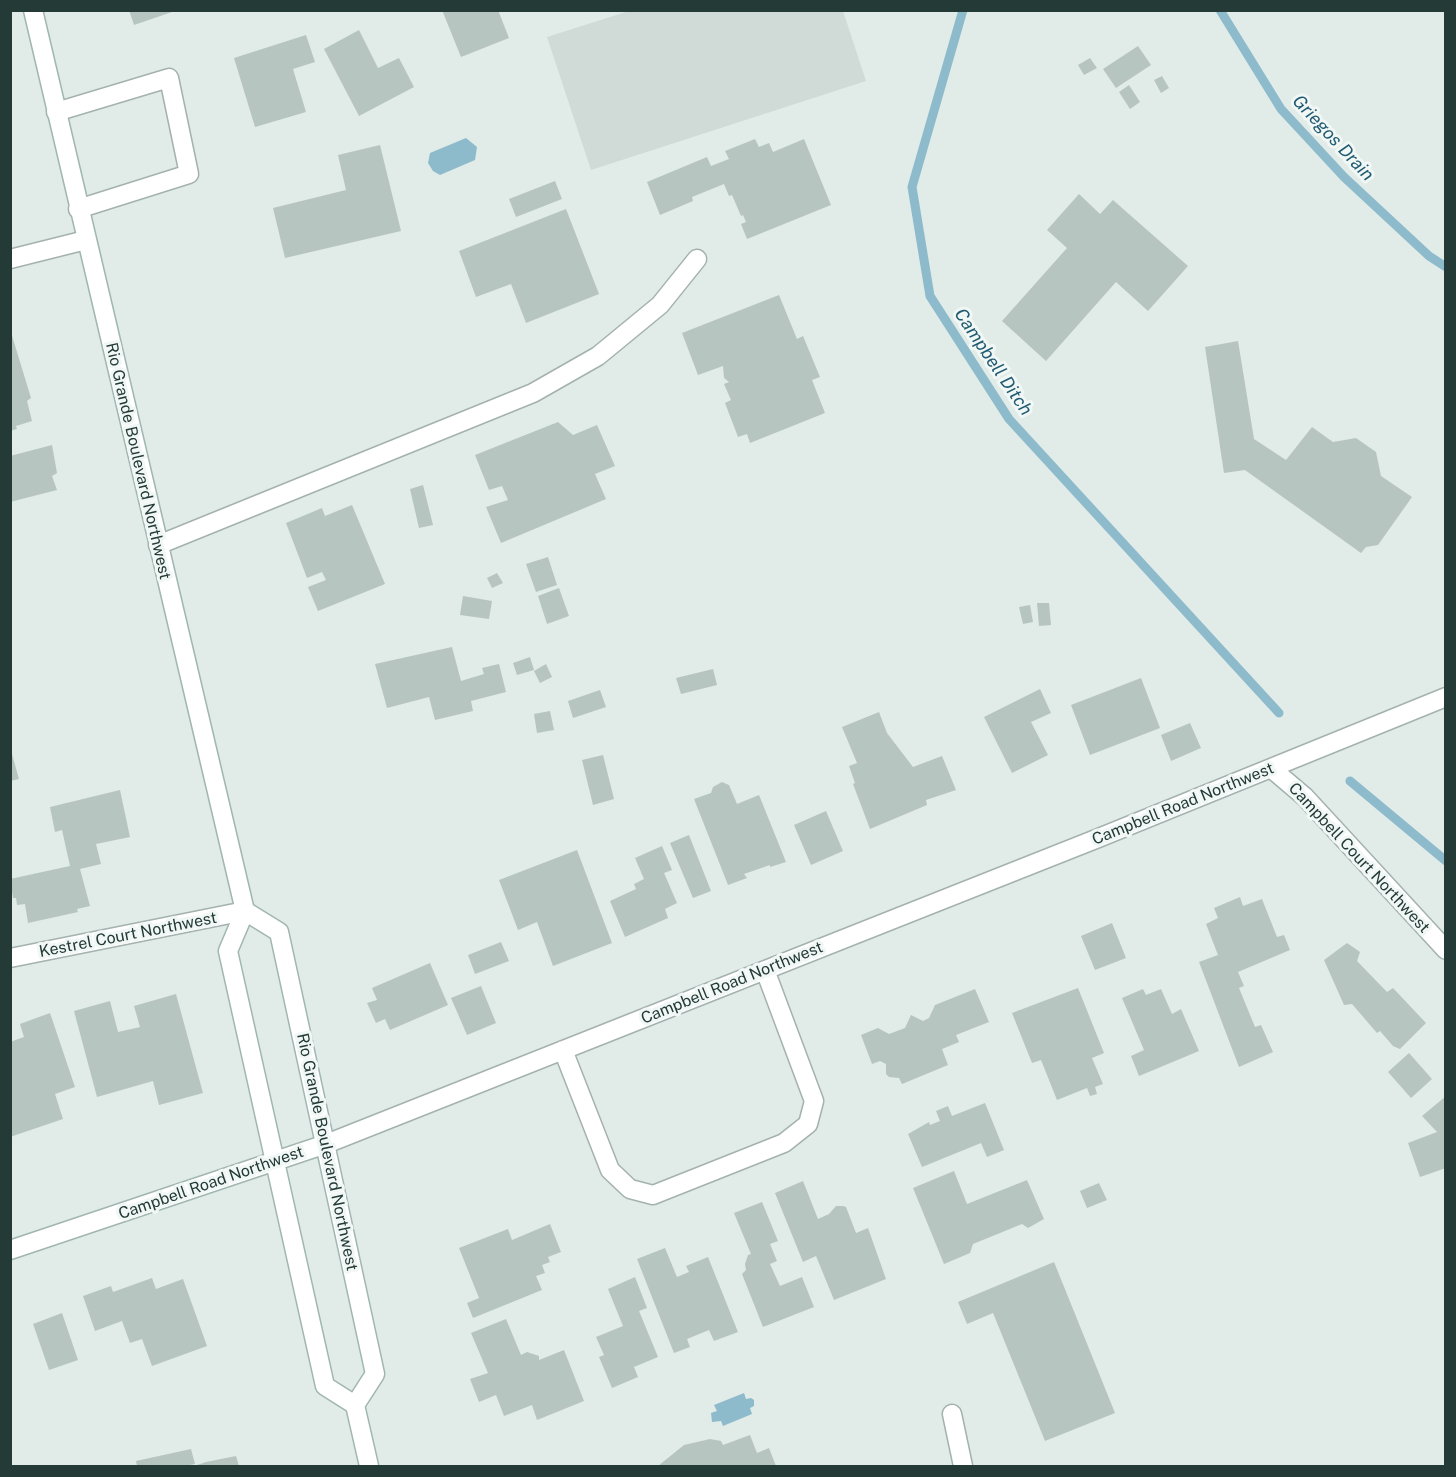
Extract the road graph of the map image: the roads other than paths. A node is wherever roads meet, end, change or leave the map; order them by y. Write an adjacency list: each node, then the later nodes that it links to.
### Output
1 (33, 10): 2 (street, Rio Grande Boulevard Northwest)
2 (56, 112): 3 (street, Rio Grande Boulevard Northwest); 3 (street)
3 (78, 209): 4 (street, Rio Grande Boulevard Northwest)
4 (86, 240): 5 (street); 7 (street, Rio Grande Boulevard Northwest)
5 (10, 258)
6 (697, 259): 7 (street)
7 (158, 545): 10 (street, Rio Grande Boulevard Northwest)
8 (1446, 697): 9 (street, Campbell Road Northwest)
9 (1272, 769): 11 (street, Campbell Court Northwest); 13 (street, Campbell Road Northwest)
10 (245, 911): 12 (street, Kestrel Court Northwest); 15 (street, Rio Grande Boulevard Northwest); 16 (street)
11 (1446, 950)
12 (10, 958)
13 (765, 970): 14 (street, Campbell Road Northwest); 14 (street)
14 (563, 1050): 15 (street, Campbell Road Northwest)
15 (326, 1144): 16 (street, Campbell Road Northwest); 18 (street, Rio Grande Boulevard Northwest)
16 (276, 1160): 17 (street, Campbell Road Northwest); 18 (street)
17 (10, 1250)
18 (355, 1405): 20 (street)
19 (952, 1414): 21 (street)
20 (369, 1467)
21 (963, 1467)

